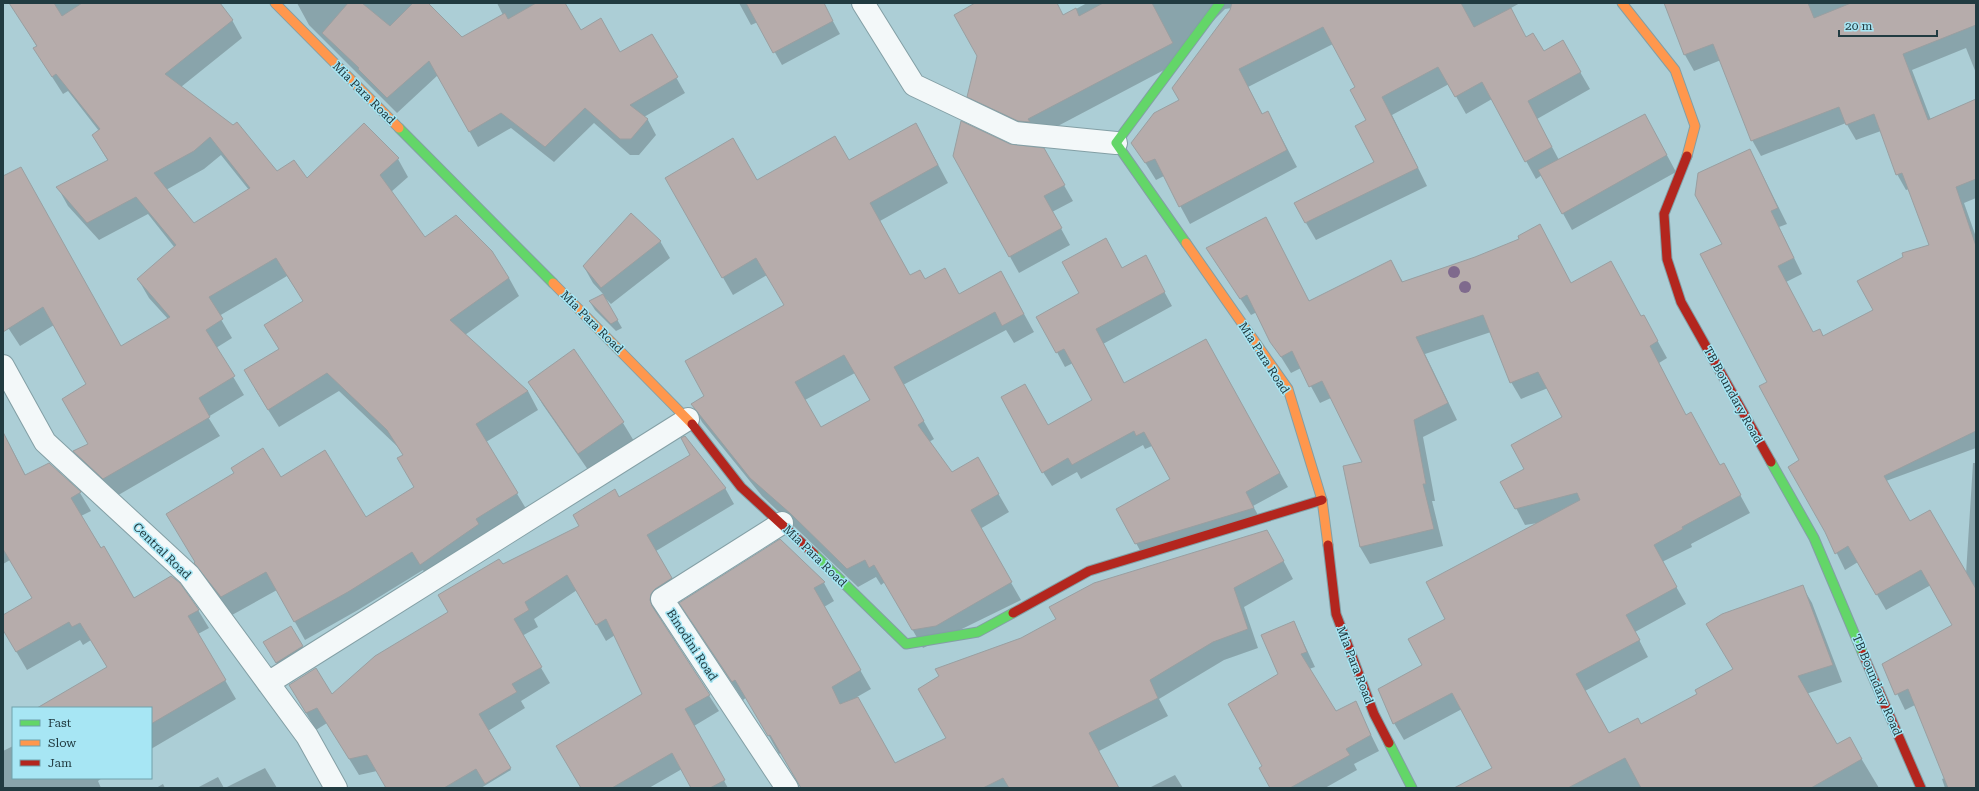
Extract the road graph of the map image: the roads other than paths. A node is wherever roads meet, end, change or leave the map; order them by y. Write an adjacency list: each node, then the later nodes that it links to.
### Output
1 (275, 3): 7 (street, Mia Para Road)
2 (863, 3): 5 (street)
3 (1220, 3): 5 (street)
4 (1622, 3): 14 (street, TB Boundary Road)
5 (1116, 143): 8 (street, Mia Para Road)
6 (3, 366): 10 (street, Central Road)
7 (688, 419): 9 (street, Mia Para Road); 10 (street)
8 (1322, 500): 9 (street, Mia Para Road); 13 (street, Mia Para Road)
9 (782, 523): 12 (street, Binodini Road)
10 (268, 683): 11 (street, Central Road)
11 (336, 788)
12 (787, 788)
13 (1412, 788)
14 (1921, 788)

